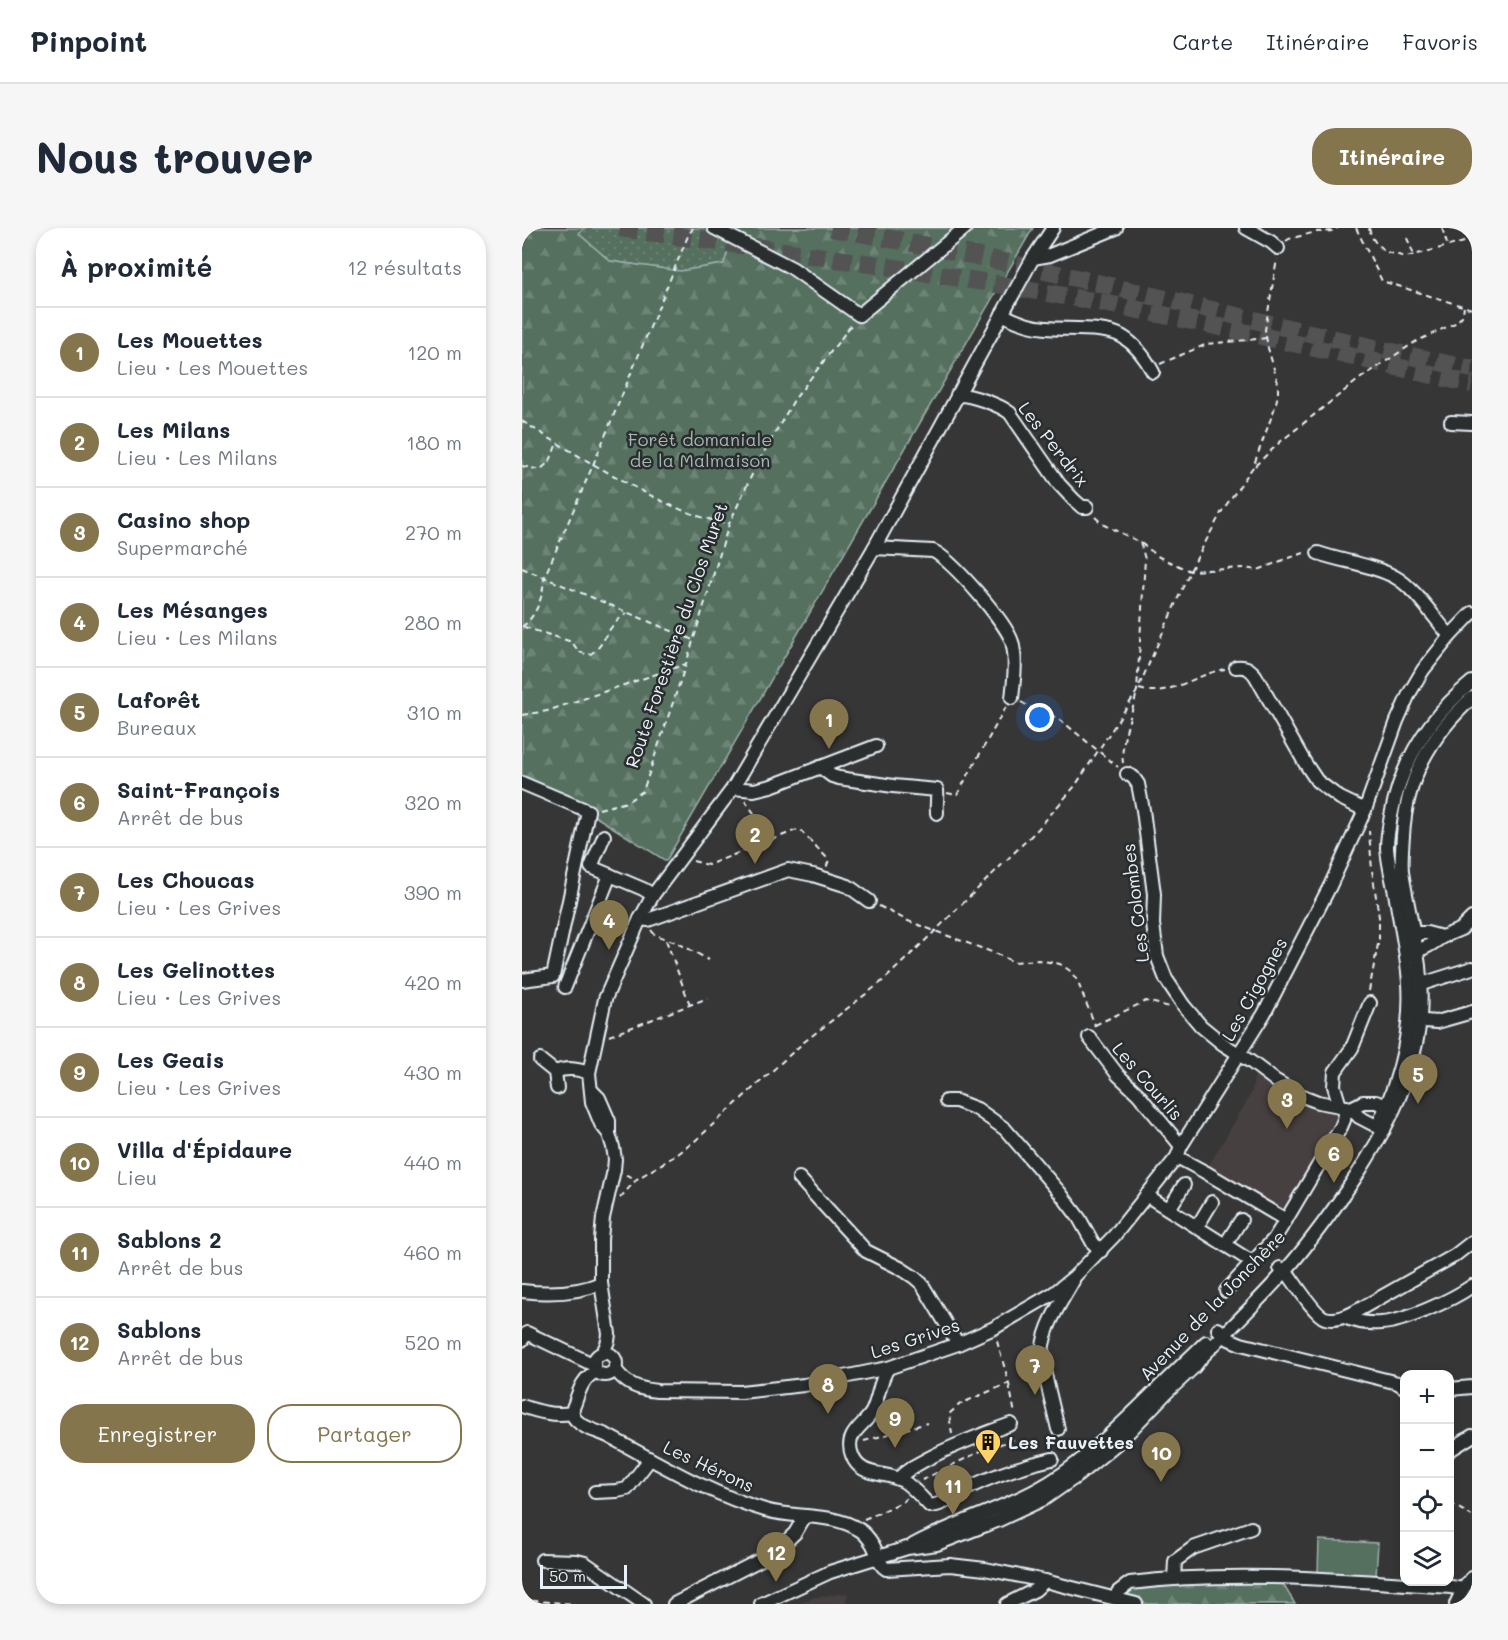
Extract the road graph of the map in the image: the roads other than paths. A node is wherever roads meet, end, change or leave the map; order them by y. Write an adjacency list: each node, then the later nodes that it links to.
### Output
1 (714, 228): 2 (street)
2 (964, 228)
3 (1053, 228): 7 (street)
4 (1116, 228): 7 (street)
5 (1246, 228): 6 (street)
6 (1278, 248)
7 (1033, 258): 8 (street)
8 (1002, 314): 9 (street); 10 (street)
9 (1152, 370)
10 (957, 395): 13 (street, Les Perdrix); 14 (street)
11 (1451, 422): 12 (street)
12 (1472, 423)
13 (1087, 507)
14 (874, 548): 20 (street); 26 (street)
15 (1318, 553): 17 (street)
16 (1472, 613): 17 (street, Les Cigognes)
17 (1449, 636): 27 (street, Les Cigognes)
18 (1236, 667): 27 (street)
19 (1472, 682): 35 (street, Avenue de la Jonchère)
20 (1012, 698)
21 (1472, 698): 35 (street, Avenue de la Jonchère)
22 (876, 746): 23 (street)
23 (820, 767): 26 (street); 28 (street)
24 (1127, 774): 46 (street, Les Colombes)
25 (522, 783): 39 (street)
26 (733, 788): 31 (street)
27 (1365, 810): 46 (street, Les Cigognes)
28 (937, 813)
29 (604, 836): 30 (street)
30 (610, 875): 31 (street); 41 (street)
31 (653, 895): 34 (street)
32 (869, 902): 34 (street)
33 (1472, 918): 36 (street)
34 (641, 919): 49 (street)
35 (1408, 933): 36 (street); 37 (street, Avenue de la Jonchère)
36 (1442, 937): 37 (street)
37 (1411, 952): 40 (street, Avenue de la Jonchère)
38 (1472, 969): 40 (street)
39 (522, 980)
40 (1414, 984): 44 (street, Avenue de la Jonchère)
41 (565, 987)
42 (1370, 1003): 53 (street)
43 (1472, 1012): 44 (street)
44 (1413, 1020): 52 (street, Avenue de la Jonchère)
45 (1089, 1037): 55 (street, Les Courlis)
46 (1239, 1054): 53 (street, Les Colombes); 55 (street, Les Cigognes)
47 (540, 1060): 48 (street)
48 (555, 1072): 49 (street); 50 (street)
49 (589, 1073): 72 (street)
50 (556, 1088)
51 (946, 1101): 68 (street)
52 (1392, 1106): 53 (street, Les Colombes); 54 (street, Avenue de la Jonchère)
53 (1346, 1107): 54 (street, Les Colombes); 64 (street)
54 (1381, 1128): 70 (street, Avenue de la Jonchère)
55 (1179, 1152): 57 (street); 60 (street, Les Cigognes)
56 (1212, 1160): 57 (street)
57 (1205, 1172): 64 (street)
58 (799, 1178): 79 (street)
59 (1184, 1185): 62 (street)
60 (1146, 1195): 62 (street); 68 (street, Les Cigognes)
61 (1212, 1202): 65 (street)
62 (1169, 1209): 65 (street)
63 (1241, 1220): 67 (street)
64 (1286, 1220): 69 (street)
65 (1197, 1227): 67 (street)
66 (1472, 1242): 76 (street)
67 (1225, 1245): 69 (street)
68 (1101, 1251): 71 (street, Les Cigognes)
69 (1252, 1262): 75 (street)
70 (1282, 1269): 76 (street); 77 (street, Avenue de la Jonchère)
71 (1074, 1277): 79 (street, Les Grives); 90 (street)
72 (601, 1283): 74 (street); 80 (street)
73 (1472, 1286): 76 (street)
74 (522, 1291)
75 (1226, 1291)
76 (1344, 1317)
77 (1221, 1332): 84 (street); 99 (street, Avenue de la Jonchère)
78 (524, 1335): 81 (street)
79 (958, 1344): 82 (street, Les Grives)
80 (603, 1353): 81 (street); 83 (street)
81 (596, 1368): 83 (street); 88 (street)
82 (888, 1368): 83 (street, Les Grives); 95 (street)
83 (615, 1369)
84 (1400, 1385)
85 (1472, 1387): 86 (street)
86 (1454, 1389)
87 (522, 1406): 88 (street)
88 (572, 1413): 93 (street, Les Hérons)
89 (1011, 1424): 95 (street)
90 (1059, 1429)
91 (1472, 1436): 92 (street)
92 (1454, 1447)
93 (650, 1459): 96 (street); 97 (street, Les Hérons)
94 (1052, 1459): 95 (street)
95 (898, 1479)
96 (595, 1492)
97 (805, 1516): 99 (street, Les Hérons); 107 (street)
98 (1251, 1528): 102 (street)
99 (878, 1556): 103 (street); 108 (street, Avenue de la Jonchère)
100 (542, 1560): 106 (street)
101 (1472, 1578): 104 (street)
102 (1174, 1579): 104 (street); 105 (street)
103 (1045, 1581): 105 (street); 109 (street)
104 (1463, 1589): 111 (street)
105 (1116, 1599): 110 (street)
106 (644, 1604)
107 (674, 1604)
108 (761, 1604)
109 (1006, 1604)
110 (1136, 1604)
111 (1456, 1604)

